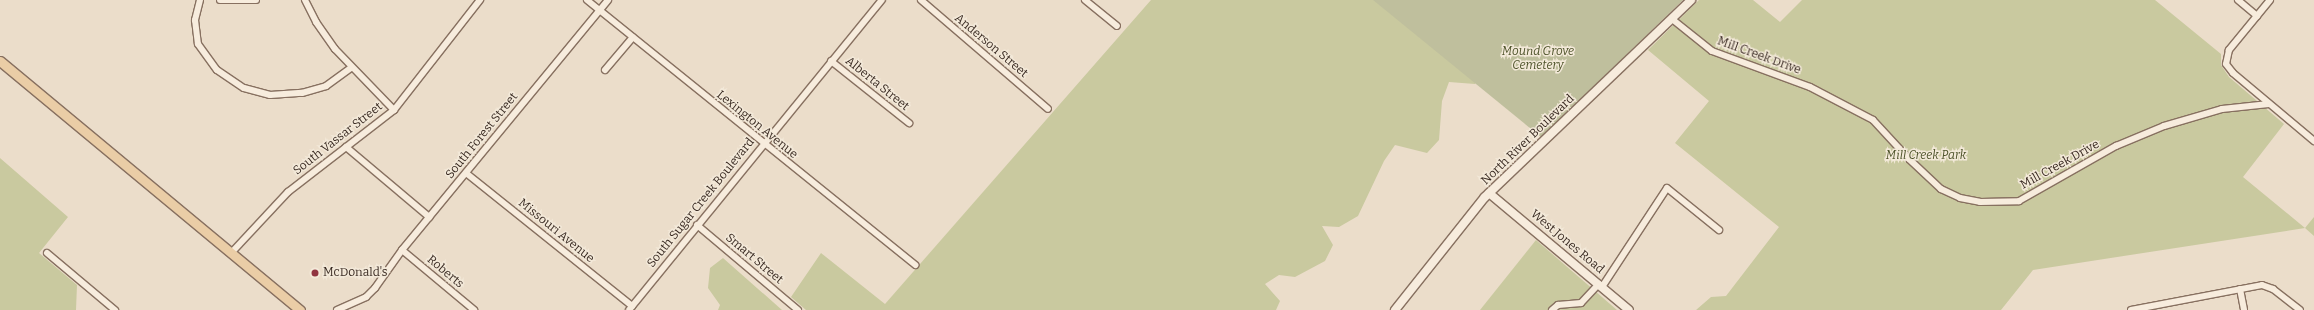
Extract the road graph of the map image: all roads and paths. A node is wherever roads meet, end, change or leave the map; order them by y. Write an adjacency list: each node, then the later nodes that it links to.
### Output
1 (200, 0): 21 (street)
2 (220, 0): 3 (street)
3 (256, 0)
4 (305, 0): 21 (street)
5 (480, 0): 25 (street, South Vassar Street)
6 (587, 0): 14 (street, Lexington Avenue)
7 (608, 0): 14 (street, South Forest Street)
8 (882, 0): 20 (street, South Sugar Creek Boulevard)
9 (920, 0): 24 (street, Anderson Street)
10 (1085, 0): 17 (street)
11 (1691, 0): 16 (main road, North River Boulevard)
12 (2238, 0): 15 (street)
13 (2270, 0): 15 (street)
14 (599, 11): 18 (street, Lexington Avenue); 30 (street, South Forest Street)
15 (2258, 16): 23 (street)
16 (1672, 19): 23 (street, Mill Creek Drive); 31 (main road, North River Boulevard)
17 (1117, 26)
18 (633, 37): 22 (street); 28 (street, Lexington Avenue)
19 (0, 61): 36 (main road)
20 (831, 61): 26 (street, Alberta Street); 28 (street, South Sugar Creek Boulevard)
21 (351, 68): 25 (street)
22 (605, 70)
23 (2269, 104): 27 (street)
24 (1048, 109)
25 (394, 110): 29 (street, South Vassar Street)
26 (909, 123)
27 (2314, 142)
28 (763, 144): 33 (street, South Sugar Creek Boulevard); 38 (street, Lexington Avenue)
29 (346, 147): 32 (street); 36 (street, South Vassar Street)
30 (466, 172): 32 (street, South Forest Street); 41 (street, Missouri Avenue)
31 (1489, 194): 39 (main road, West Jones Road); 47 (main road, North River Boulevard)
32 (429, 217): 35 (street, South Forest Street)
33 (697, 225): 41 (street, South Sugar Creek Boulevard); 46 (street, Smart Street)
34 (1719, 230): 39 (street)
35 (402, 250): 44 (street, South Forest Street); 45 (street, Roberts)
36 (232, 252): 43 (main road)
37 (47, 253): 42 (street)
38 (915, 265)
39 (1600, 286): 48 (street); 49 (main road, West Jones Road)
40 (2240, 289): 50 (street); 51 (street); 52 (street)
41 (630, 308)
42 (115, 310)
43 (300, 310)
44 (337, 310)
45 (474, 310)
46 (798, 310)
47 (1395, 310)
48 (1552, 310)
49 (1629, 310)
50 (2132, 310)
51 (2244, 310)
52 (2300, 310)

